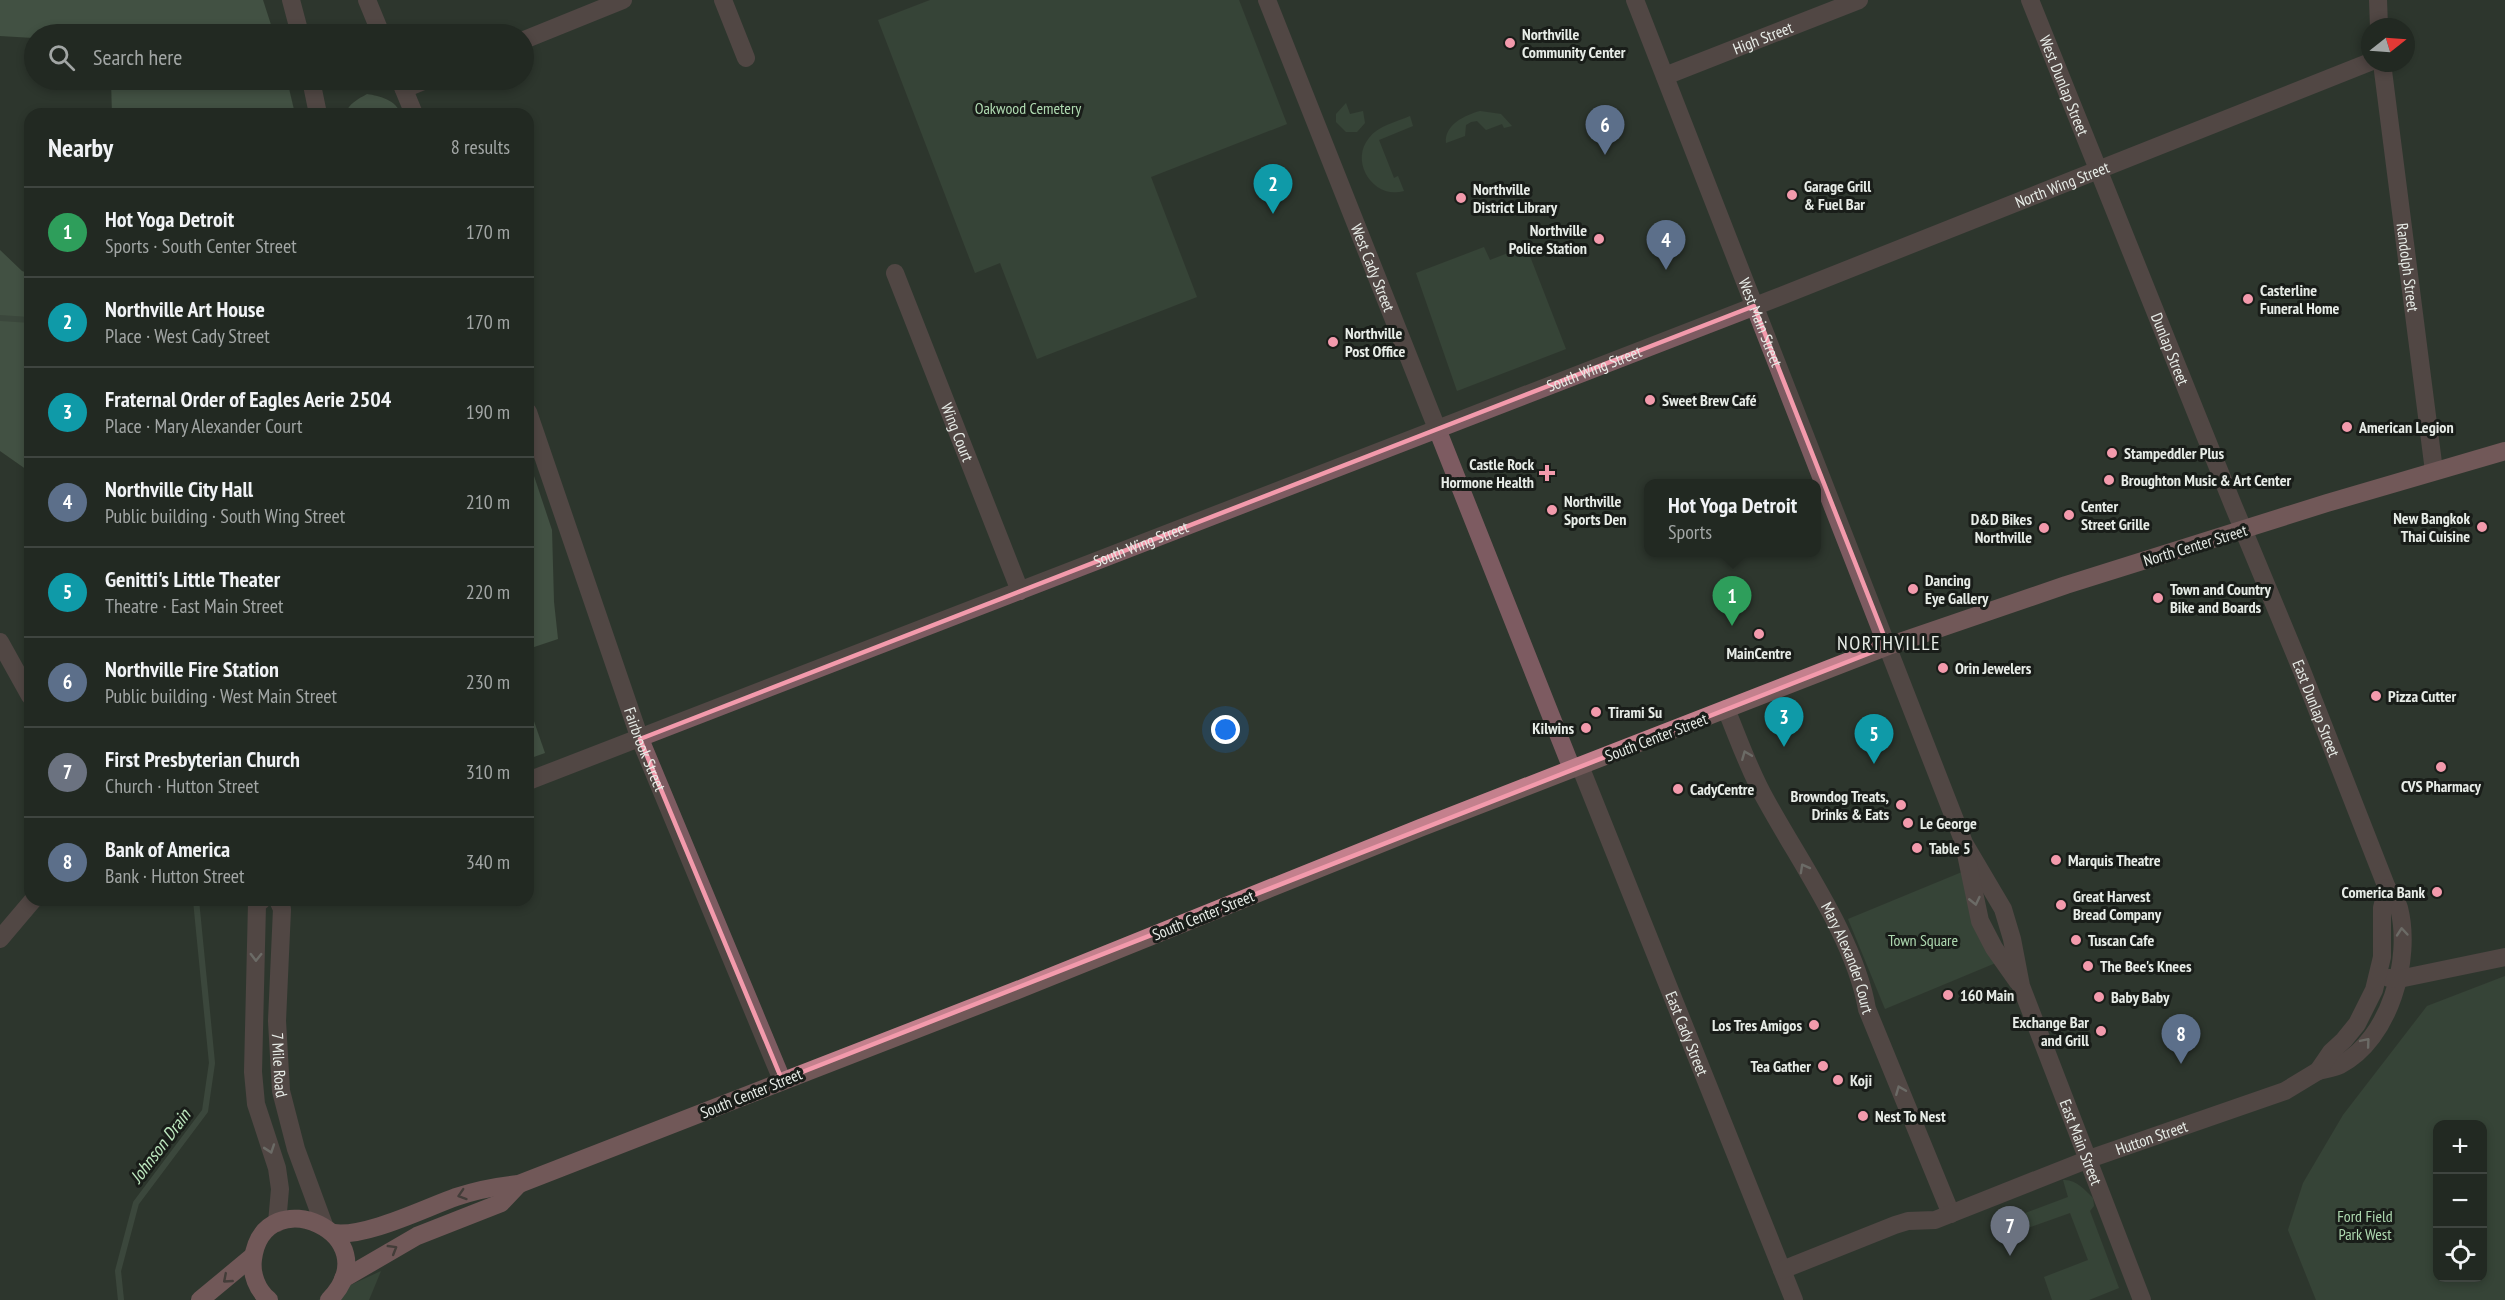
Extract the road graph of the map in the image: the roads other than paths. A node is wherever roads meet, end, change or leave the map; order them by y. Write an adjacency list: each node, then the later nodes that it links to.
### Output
1 (291, 0): 11 (street)
2 (367, 0): 12 (street)
3 (623, 0): 13 (street)
4 (723, 0): 14 (street)
5 (1267, 0): 25 (street, West Cady Street)
6 (1635, 0): 17 (street, West Main Street)
7 (1859, 0): 17 (street, High Street)
8 (2030, 0): 22 (street, West Dunlap Street)
9 (2378, 0): 10 (street)
10 (2379, 18)
11 (297, 24)
12 (377, 24)
13 (534, 36)
14 (746, 58)
15 (2361, 66): 22 (street, North Wing Street)
16 (2383, 72): 28 (street, Randolph Street)
17 (1665, 76): 24 (street, West Main Street)
18 (313, 90): 20 (street)
19 (404, 90): 21 (street)
20 (317, 108)
21 (412, 108)
22 (2098, 169): 24 (street, North Wing Street); 29 (street, Dunlap Street)
23 (895, 273): 30 (street, Wing Court)
24 (1754, 306): 25 (street, South Wing Street); 32 (street, West Main Street)
25 (1438, 428): 30 (street, South Wing Street); 36 (street, West Cady Street)
26 (534, 430): 35 (street, Fairbrook Street)
27 (2505, 451): 28 (main road, North Center Street)
28 (2434, 471): 29 (main road, North Center Street)
29 (2244, 530): 32 (main road, North Center Street); 39 (street, East Dunlap Street)
30 (1020, 591): 35 (street, South Wing Street)
31 (0, 642): 33 (street)
32 (1888, 645): 34 (main road, South Center Street); 38 (street, East Main Street)
33 (24, 685)
34 (1726, 709): 36 (main road, South Center Street); 52 (street, Mary Alexander Court, one-way to 34)
35 (640, 739): 37 (street, South Wing Street); 49 (street, Fairbrook Street)
36 (1576, 767): 49 (main road, South Center Street); 56 (street, East Cady Street)
37 (534, 779)
38 (1964, 843): 47 (street, East Main Street); 47 (street, East Main Street, one-way to 47)
39 (2387, 888): 45 (street); 46 (street, East Dunlap Street, one-way to 39)
40 (28, 906): 43 (street)
41 (257, 906): 53 (street, 7 Mile Road, one-way to 53)
42 (281, 906): 54 (street, 7 Mile Road)
43 (0, 939)
44 (2505, 957): 46 (street)
45 (2378, 976): 46 (street); 48 (street, Hutton Street)
46 (2398, 980): 48 (street, Hutton Street, one-way to 46)
47 (2020, 986): 50 (street, East Main Street)
48 (2318, 1071): 50 (street, Hutton Street)
49 (782, 1080): 51 (main road, South Center Street)
50 (2089, 1159): 52 (street, Hutton Street); 62 (street, East Main Street)
51 (519, 1184): 54 (main road, South Center Street, one-way to 54); 57 (main road, South Center Street, one-way to 51)
52 (1951, 1214): 56 (street, Hutton Street)
53 (277, 1223): 54 (main road, South Center Street); 55 (main road)
54 (329, 1229): 57 (main road)
55 (253, 1256): 58 (main road, one-way to 58); 59 (main road)
56 (1782, 1270): 61 (street, East Cady Street)
57 (343, 1279): 60 (main road)
58 (200, 1300)
59 (268, 1300)
60 (329, 1300)
61 (1794, 1300)
62 (2142, 1300)

